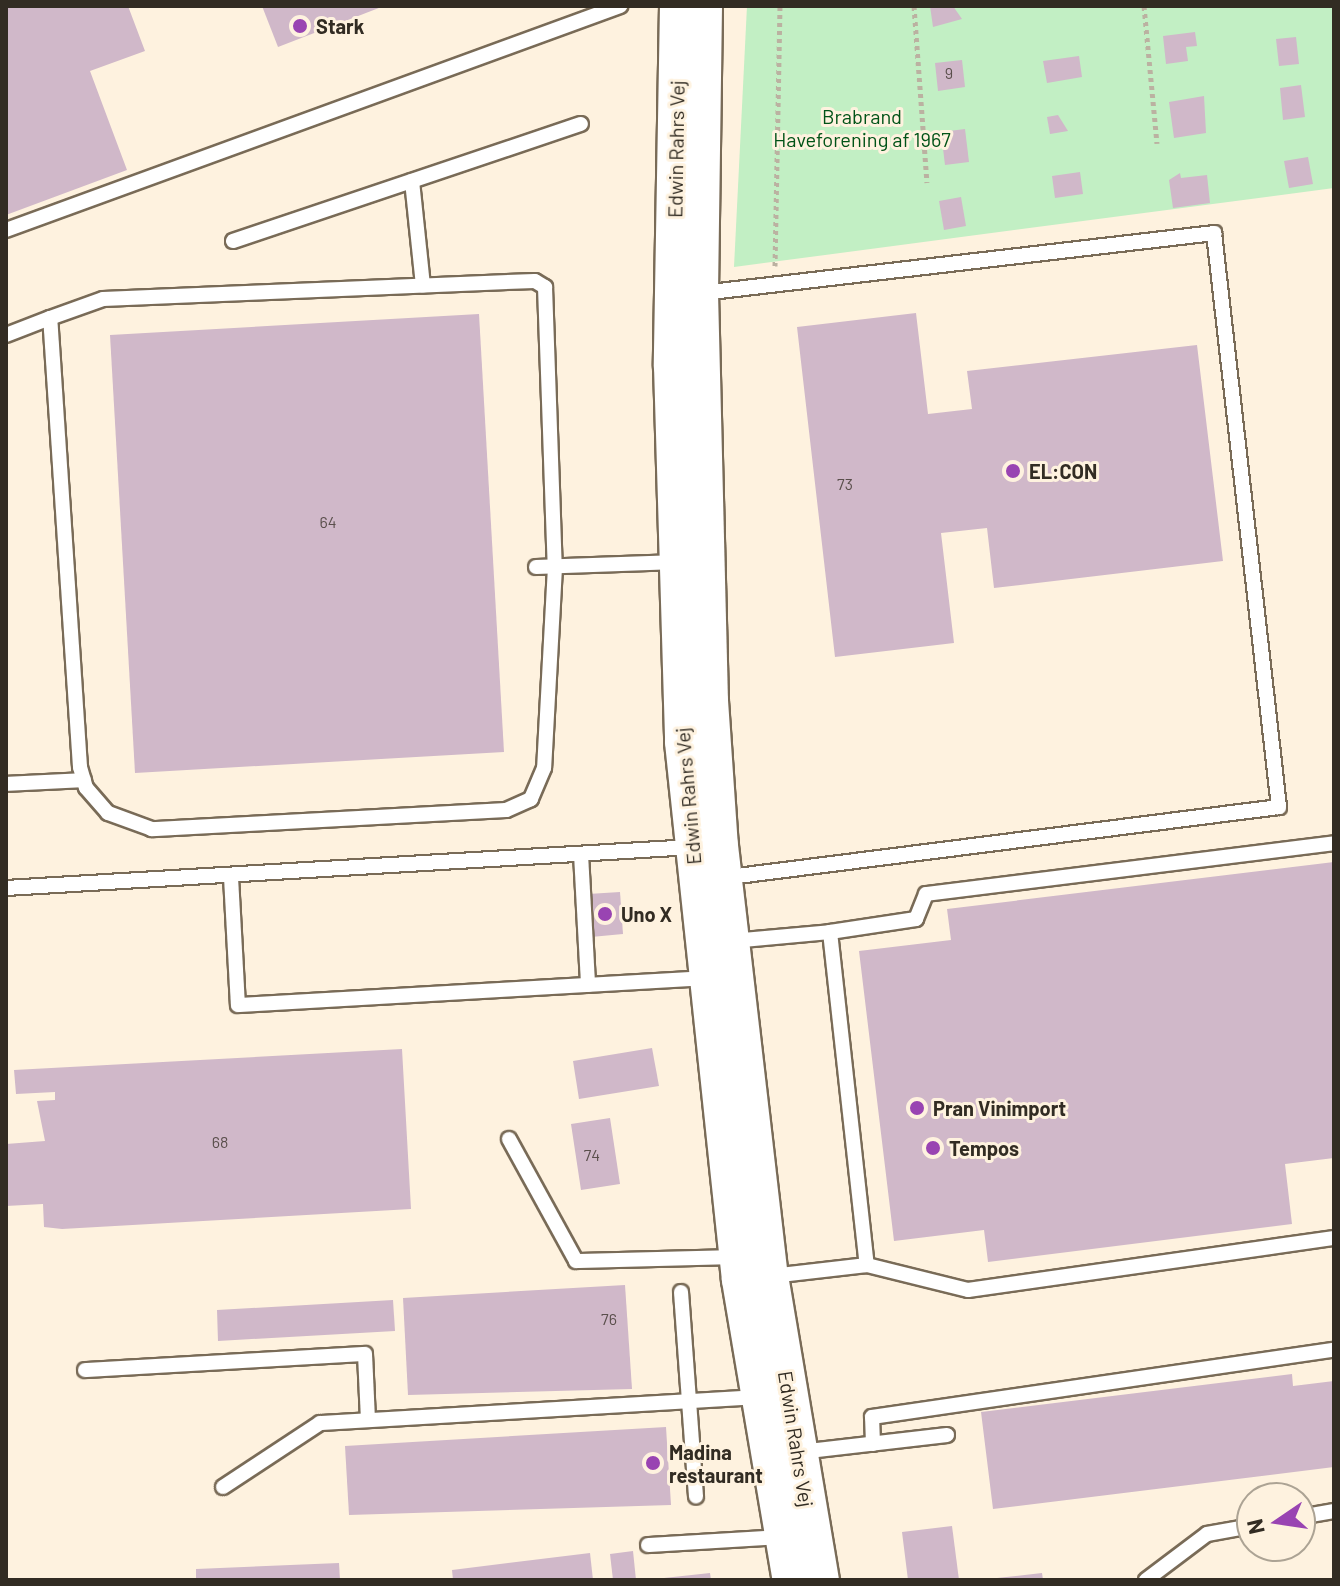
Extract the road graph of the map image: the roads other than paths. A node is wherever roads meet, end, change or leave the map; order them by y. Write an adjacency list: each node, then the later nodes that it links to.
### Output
1 (620, 6): 6 (lane)
2 (678, 6): 9 (street, Edwin Rahrs Vej)
3 (704, 6): 9 (street, Edwin Rahrs Vej)
4 (581, 124): 5 (lane)
5 (412, 181): 7 (lane); 8 (lane)
6 (6, 230)
7 (233, 241)
8 (423, 285): 10 (lane); 14 (lane)
9 (687, 294): 12 (street, Edwin Rahrs Vej); 19 (lane)
10 (50, 318): 11 (lane); 15 (lane)
11 (6, 335)
12 (691, 560): 14 (lane); 19 (street, Edwin Rahrs Vej)
13 (536, 567): 14 (lane)
14 (555, 567): 15 (lane)
15 (84, 780): 16 (lane)
16 (6, 784)
17 (1334, 843): 22 (lane)
18 (581, 854): 19 (lane); 20 (lane); 24 (lane)
19 (708, 863): 23 (street, Edwin Rahrs Vej)
20 (231, 877): 21 (lane); 24 (lane)
21 (6, 888)
22 (830, 932): 23 (lane); 27 (lane)
23 (718, 960): 24 (lane); 28 (street, Edwin Rahrs Vej)
24 (588, 985)
25 (509, 1139): 28 (lane)
26 (1334, 1238): 27 (lane)
27 (867, 1265): 28 (lane)
28 (754, 1267): 32 (street, Edwin Rahrs Vej)
29 (681, 1292): 33 (lane)
30 (1334, 1350): 36 (lane)
31 (85, 1370): 34 (lane)
32 (773, 1396): 33 (lane); 37 (street, Edwin Rahrs Vej)
33 (690, 1401): 34 (lane); 39 (lane)
34 (368, 1420): 38 (lane)
35 (947, 1435): 36 (lane)
36 (873, 1444): 37 (lane)
37 (783, 1454): 41 (street, Edwin Rahrs Vej)
38 (223, 1487)
39 (696, 1496)
40 (1236, 1529): 45 (lane)
41 (797, 1536): 42 (lane); 43 (street, Edwin Rahrs Vej); 44 (street, Edwin Rahrs Vej)
42 (648, 1545)
43 (791, 1580)
44 (821, 1580)
45 (1146, 1580)

